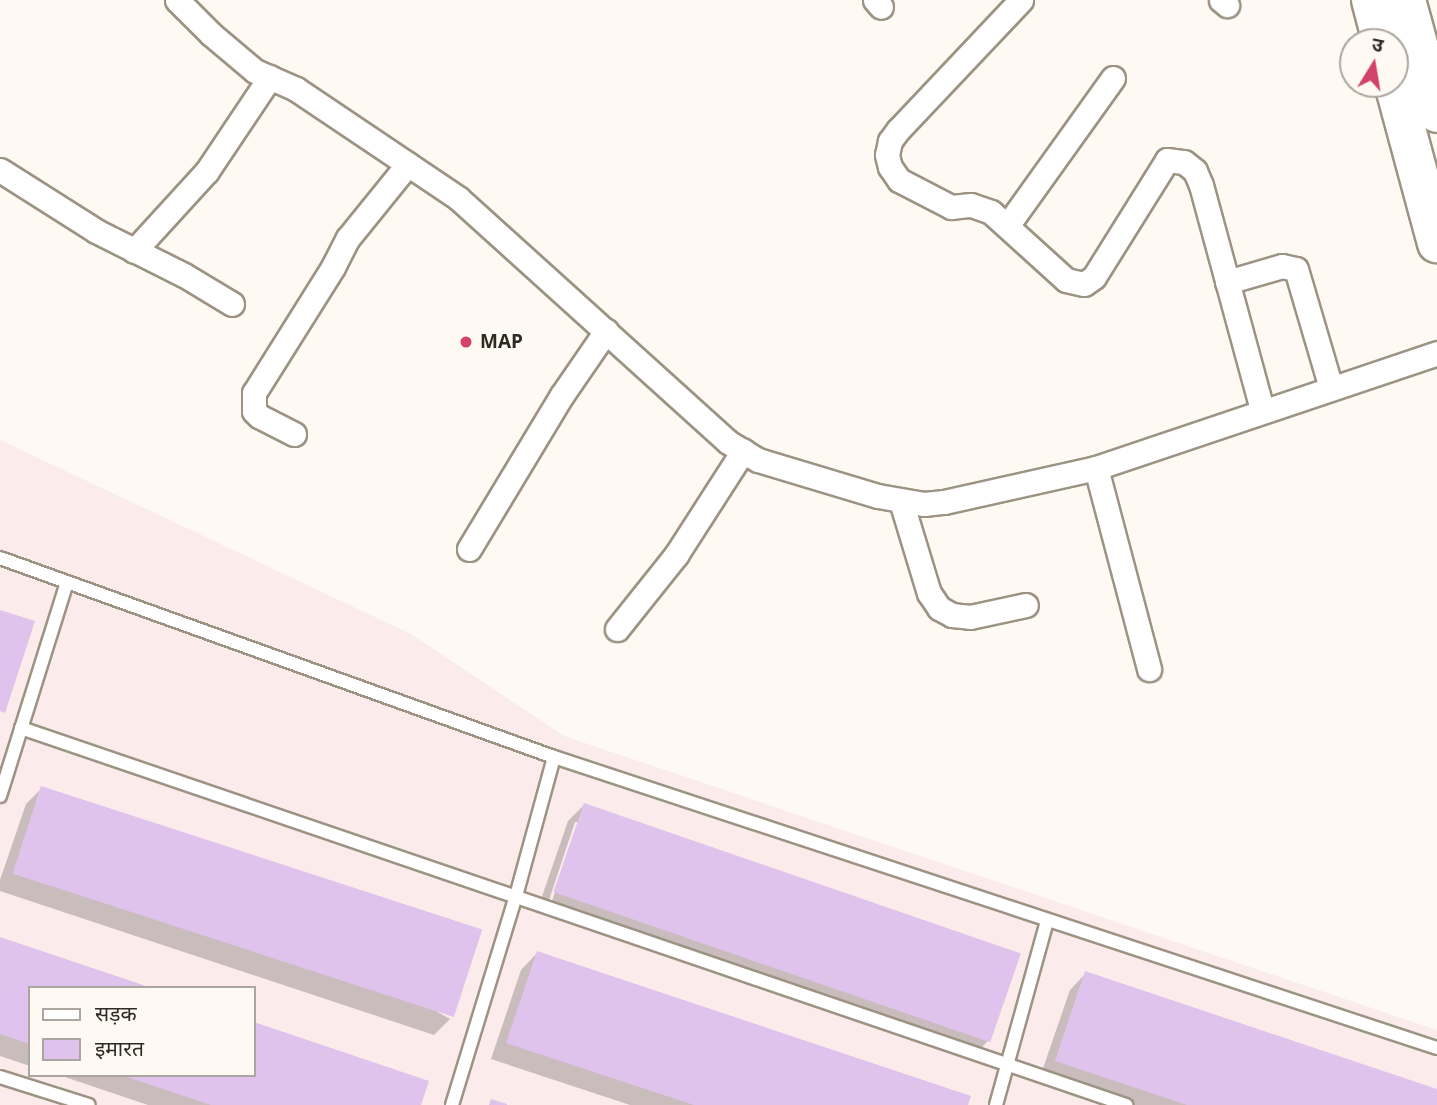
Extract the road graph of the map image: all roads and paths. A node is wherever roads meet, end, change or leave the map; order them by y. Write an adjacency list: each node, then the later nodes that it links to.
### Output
1 (177, 0): 6 (street)
2 (1021, 0): 12 (street)
3 (1370, 0): 5 (highway)
4 (1406, 0): 9 (highway)
5 (1378, 28)
6 (270, 77): 10 (street); 14 (street)
7 (1113, 78): 12 (street)
8 (1398, 98): 13 (highway)
9 (1437, 113)
10 (408, 164): 17 (street); 21 (street)
11 (0, 170): 14 (street)
12 (1007, 226): 15 (street)
13 (1437, 243)
14 (134, 251): 16 (street)
15 (1227, 282): 19 (street); 20 (street)
16 (232, 304)
17 (606, 331): 22 (street); 25 (street)
18 (1437, 353): 19 (street)
19 (1331, 388): 20 (street)
20 (1262, 410): 23 (street)
21 (293, 434)
22 (743, 451): 24 (street); 29 (street)
23 (1096, 468): 24 (street); 30 (street)
24 (901, 501): 28 (street)
25 (469, 549)
26 (0, 558): 27 (lane)
27 (67, 582): 31 (lane); 32 (lane)
28 (1026, 605)
29 (617, 629)
30 (1149, 669)
31 (21, 728): 33 (lane); 34 (lane)
32 (554, 757): 34 (lane); 35 (lane)
33 (0, 796)
34 (516, 896): 37 (lane); 40 (lane)
35 (1047, 920): 36 (lane); 37 (lane)
36 (1437, 1048)
37 (1008, 1066): 41 (lane); 42 (lane)
38 (0, 1077): 39 (lane)
39 (89, 1105)
40 (452, 1105)
41 (996, 1105)
42 (1126, 1105)

